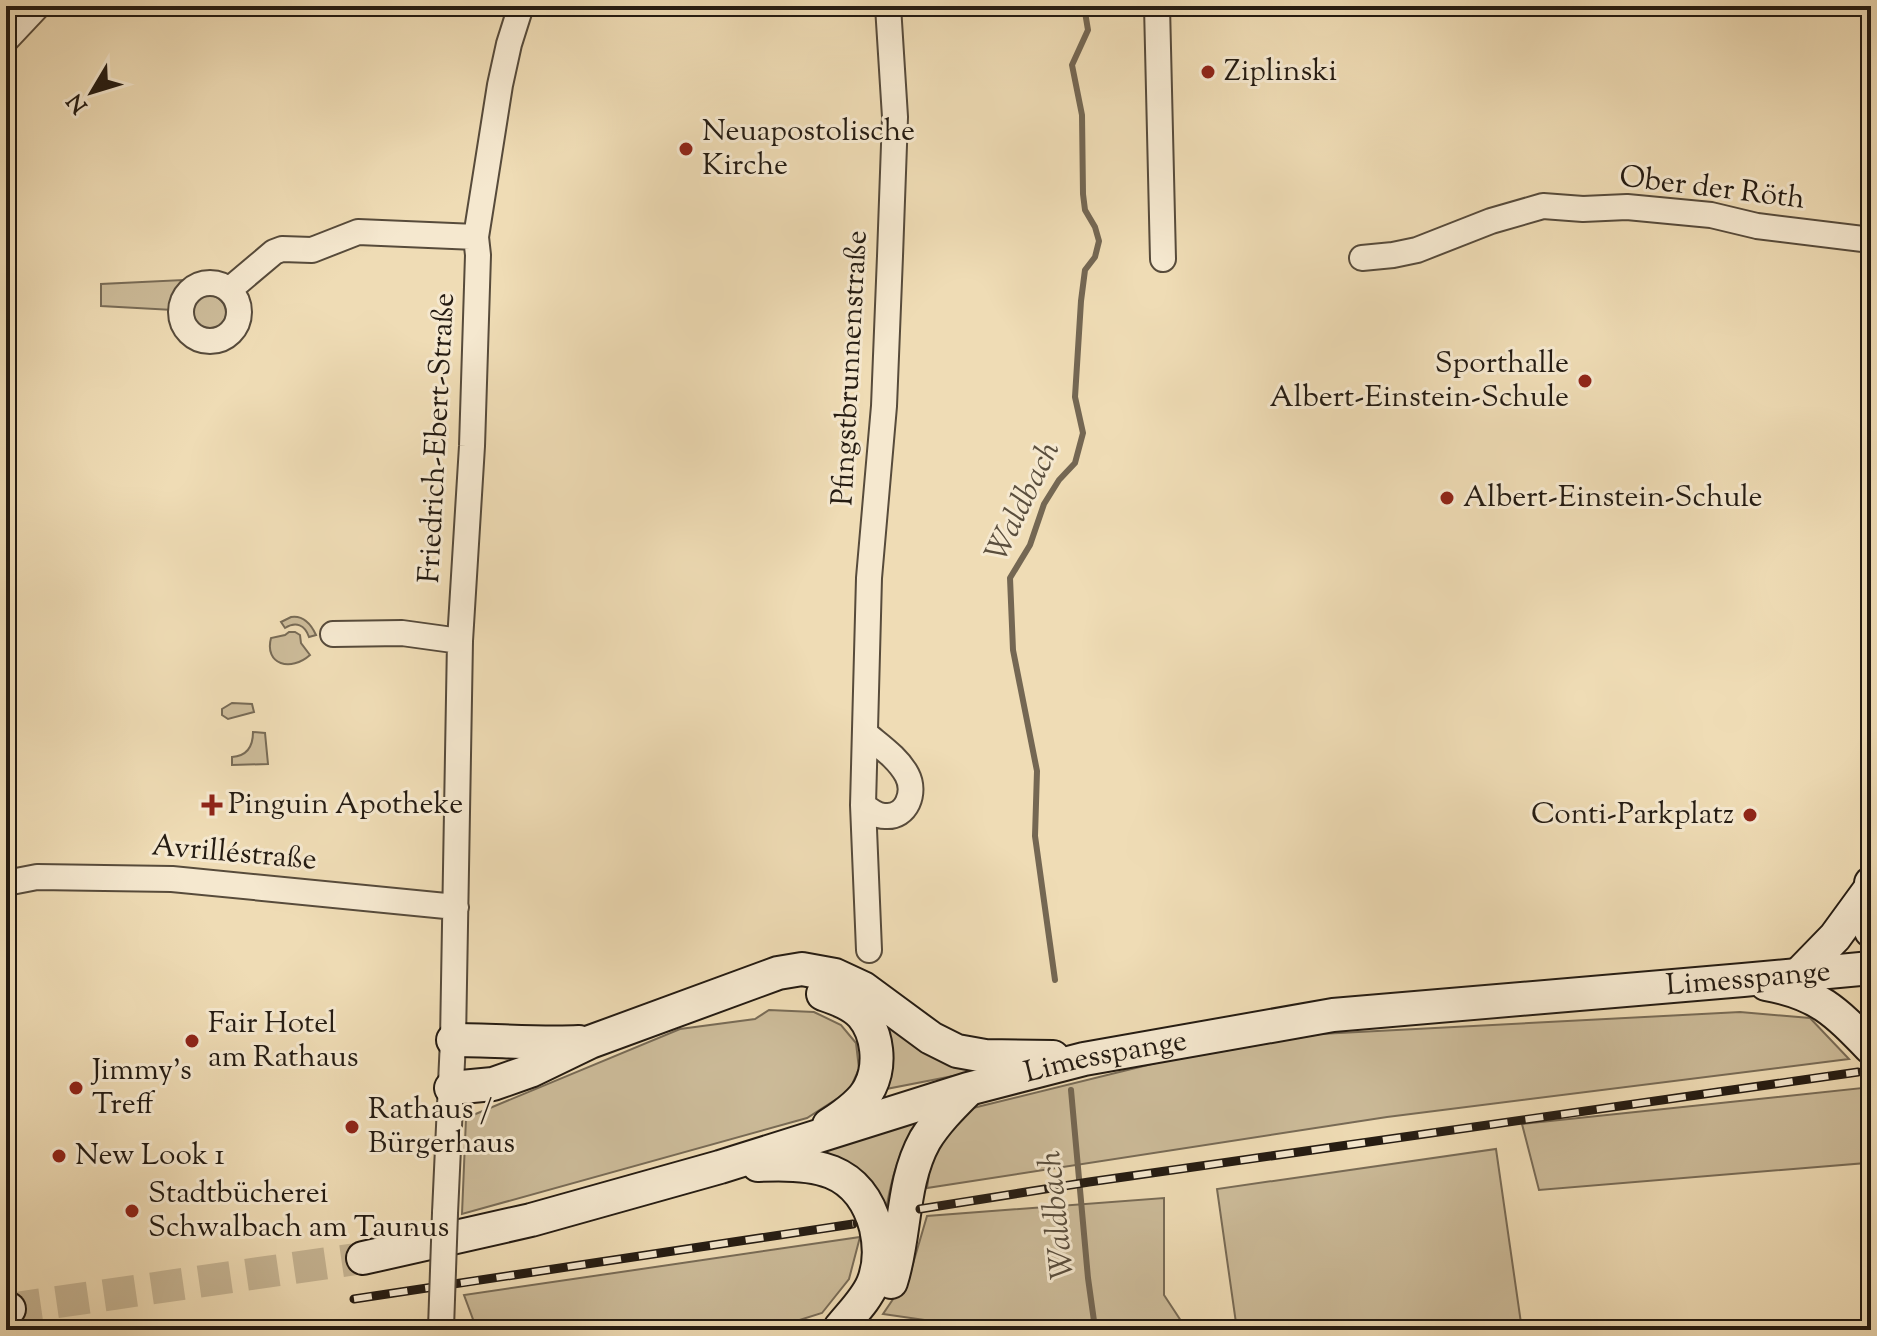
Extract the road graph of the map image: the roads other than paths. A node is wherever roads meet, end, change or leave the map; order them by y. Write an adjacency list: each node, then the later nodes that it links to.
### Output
1 (38, 6): 5 (street)
2 (521, 6): 6 (street, Friedrich-Ebert-Straße)
3 (888, 6): 13 (street, Pfingstbrunnenstraße)
4 (1157, 6): 9 (street)
5 (6, 40)
6 (476, 237): 10 (street); 12 (street, Friedrich-Ebert-Straße)
7 (1871, 240): 8 (street, Ober der Röth)
8 (1362, 258)
9 (1163, 259)
10 (229, 290)
11 (333, 634): 12 (street)
12 (460, 641): 18 (street, Friedrich-Ebert-Straße)
13 (866, 734): 14 (street, Pfingstbrunnenstraße); 14 (street)
14 (863, 805): 20 (street, Pfingstbrunnenstraße)
15 (6, 883): 18 (street, Avrilléstraße)
16 (1871, 883): 17 (main road)
17 (1870, 889): 19 (main road); 22 (main road)
18 (456, 907): 25 (street, Friedrich-Ebert-Straße)
19 (1871, 931)
20 (869, 950)
21 (1871, 968): 22 (main road, Limesspange)
22 (1800, 973): 23 (main road, Limesspange)
23 (1743, 980): 27 (main road); 28 (main road, Limesspange)
24 (705, 999): 26 (main road); 28 (main road); 31 (main road)
25 (453, 1040): 26 (main road); 29 (street, Friedrich-Ebert-Straße)
26 (590, 1042): 29 (main road)
27 (1871, 1048)
28 (1084, 1059): 30 (main road, Limesspange)
29 (451, 1088): 34 (street, Friedrich-Ebert-Straße, bridge)
30 (968, 1089): 31 (main road, Limesspange); 35 (main road)
31 (802, 1141): 32 (main road, Limesspange)
32 (720, 1167): 33 (main road, Limesspange); 35 (main road)
33 (363, 1258)
34 (441, 1329)
35 (838, 1329)

